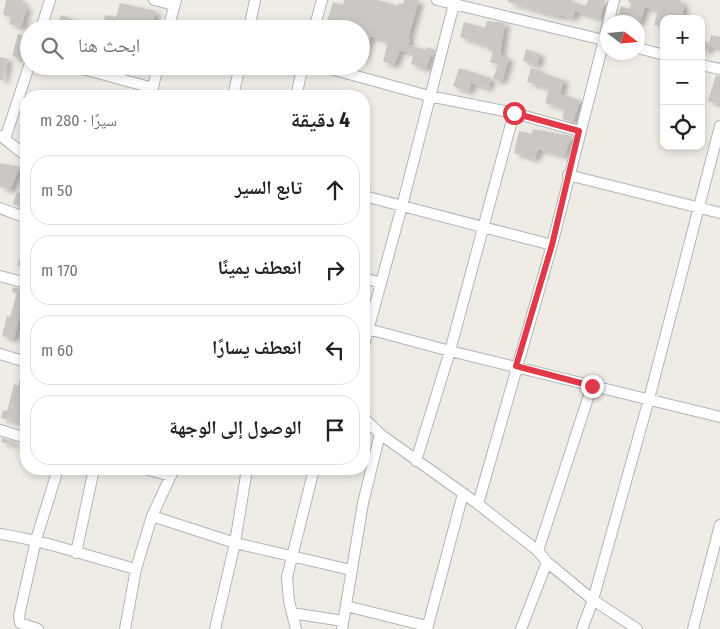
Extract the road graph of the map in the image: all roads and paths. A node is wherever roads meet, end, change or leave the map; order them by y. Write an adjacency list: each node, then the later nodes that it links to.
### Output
1 (50, 0): 10 (street)
2 (154, 0): 8 (street)
3 (255, 0): 12 (street)
4 (322, 0): 13 (street)
5 (437, 0): 7 (street)
6 (614, 0): 9 (street)
7 (454, 2): 14 (street); 32 (street)
8 (175, 3): 11 (street)
9 (611, 15)
10 (44, 20)
11 (170, 20)
12 (251, 20)
13 (316, 20)
14 (600, 39)
15 (645, 50): 16 (street)
16 (660, 54)
17 (600, 58): 35 (street)
18 (705, 66): 19 (street)
19 (720, 69)
20 (26, 75): 26 (street)
21 (100, 75): 27 (street)
22 (156, 75): 28 (street)
23 (238, 75): 29 (street)
24 (302, 75): 30 (street)
25 (353, 75): 32 (street)
26 (20, 90)
27 (146, 90)
28 (152, 90)
29 (234, 90)
30 (298, 90)
31 (20, 91): 36 (street)
32 (429, 96): 33 (street); 40 (street)
33 (514, 113): 35 (street); 45 (street)
34 (720, 126): 41 (street)
35 (579, 131): 38 (street)
36 (3, 137): 37 (street)
37 (20, 151)
38 (568, 175): 41 (street); 46 (street)
39 (370, 198): 40 (street)
40 (402, 206): 45 (street); 50 (street)
41 (699, 207): 43 (street); 58 (street)
42 (0, 208): 44 (street)
43 (720, 214)
44 (20, 216)
45 (482, 227): 46 (street); 53 (street)
46 (552, 245): 56 (street)
47 (0, 276): 49 (street)
48 (370, 280): 50 (street)
49 (20, 281)
50 (381, 283): 51 (street)
51 (370, 322)
52 (370, 330): 53 (street)
53 (450, 351): 56 (street); 64 (street)
54 (0, 354): 55 (street)
55 (20, 360)
56 (516, 366): 57 (street); 73 (street)
57 (592, 386): 58 (street); 79 (street)
58 (649, 399): 59 (street); 85 (street)
59 (720, 417)
60 (370, 424): 62 (street)
61 (0, 430): 63 (street)
62 (380, 434): 64 (street); 71 (street)
63 (20, 436)
64 (416, 461): 72 (street)
65 (56, 475): 77 (street)
66 (93, 475): 80 (street)
67 (172, 475): 74 (street)
68 (246, 475): 78 (street)
69 (312, 475): 81 (street)
70 (370, 475): 84 (street)
71 (370, 475)
72 (463, 494): 73 (street); 90 (street)
73 (478, 504): 79 (street)
74 (152, 516): 78 (street); 83 (street)
75 (720, 525): 97 (street)
76 (0, 534): 77 (street)
77 (36, 540): 80 (street); 89 (street)
78 (235, 543): 81 (street); 92 (street)
79 (538, 551): 82 (street)
80 (76, 553): 83 (street)
81 (292, 555): 84 (street); 87 (street)
82 (547, 562): 85 (street); 94 (street)
83 (136, 569): 91 (street)
84 (351, 570): 86 (street)
85 (593, 600): 95 (street); 96 (street)
86 (346, 606): 88 (street); 90 (street)
87 (292, 613): 88 (street); 93 (street)
88 (342, 625)
89 (34, 628)
90 (427, 628)
91 (125, 629)
92 (215, 629)
93 (296, 629)
94 (521, 629)
95 (582, 629)
96 (637, 629)
97 (693, 629)

